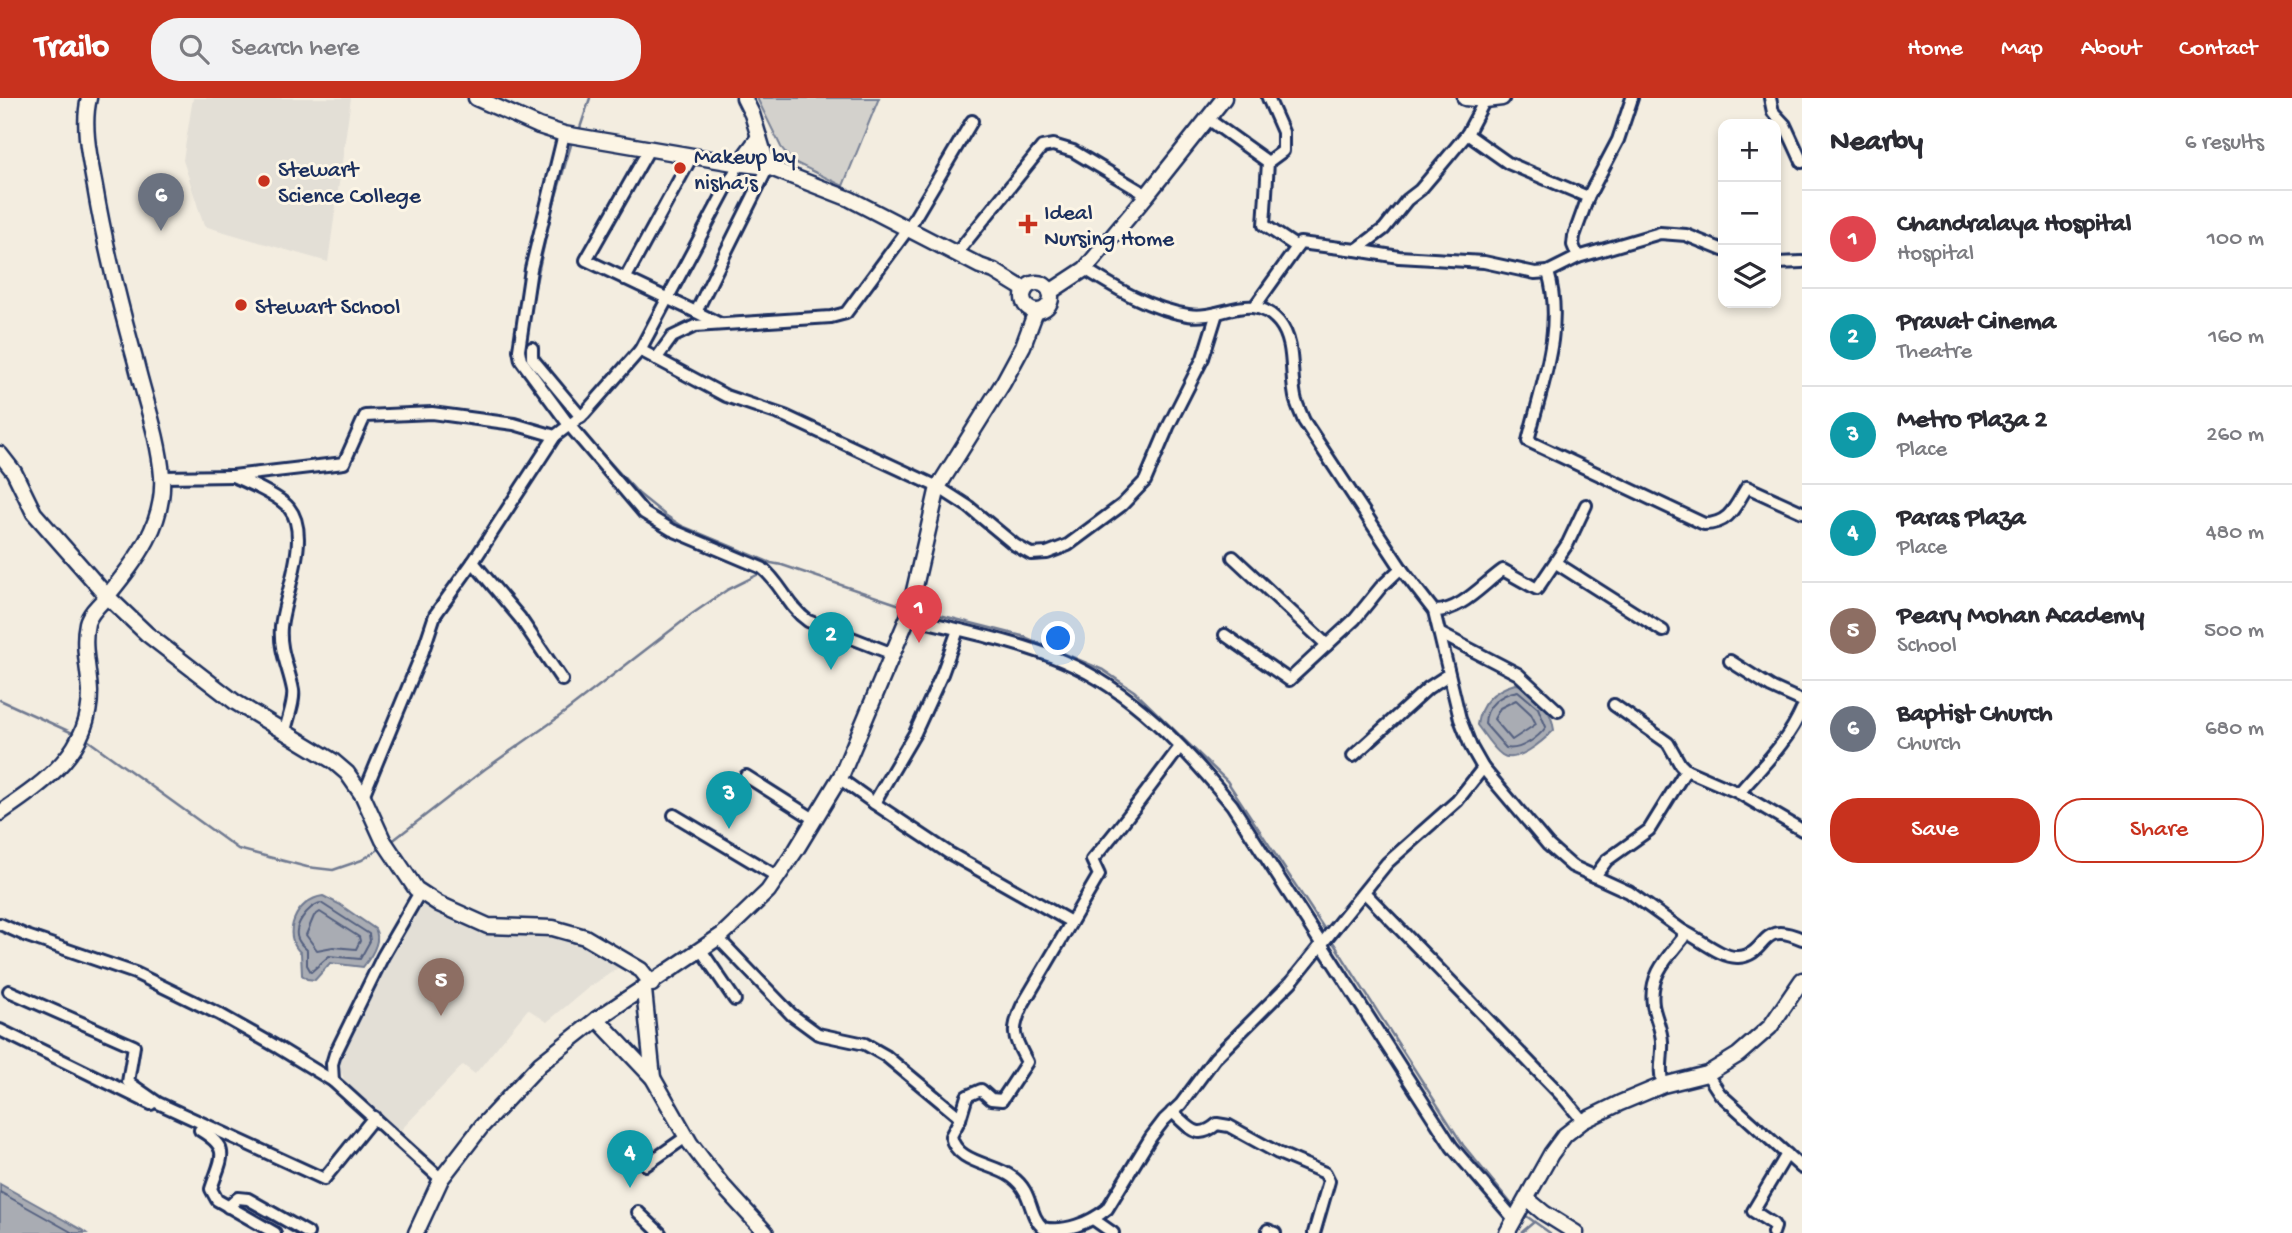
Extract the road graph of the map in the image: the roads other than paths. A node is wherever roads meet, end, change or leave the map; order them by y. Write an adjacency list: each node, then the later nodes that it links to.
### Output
1 (89, 98): 51 (street)
2 (744, 98): 15 (street)
3 (1224, 98): 11 (street)
4 (1268, 98): 18 (street)
5 (1465, 98): 10 (street)
6 (1502, 98): 10 (street)
7 (1632, 98): 23 (street)
8 (1770, 98): 19 (street)
9 (484, 100): 13 (street)
10 (1485, 100): 14 (street)
11 (1208, 119): 18 (street); 22 (street)
12 (972, 121): 24 (street)
13 (564, 134): 16 (street); 47 (street)
14 (1467, 134): 23 (street); 27 (street)
15 (759, 137): 20 (street); 21 (street)
16 (649, 149): 17 (street); 34 (street)
17 (692, 156): 20 (street); 34 (street)
18 (1268, 162): 25 (street)
19 (1802, 162)
20 (739, 164): 21 (street); 37 (street)
21 (768, 167): 24 (street); 40 (street)
22 (1147, 195): 28 (street); 32 (street)
23 (1588, 197): 29 (street)
24 (908, 229): 28 (street); 42 (street)
25 (1297, 247): 27 (street); 38 (street)
26 (1718, 248): 29 (street)
27 (1356, 250): 33 (street)
28 (956, 254): 35 (street)
29 (1578, 257): 33 (street)
30 (1781, 262): 31 (street)
31 (1802, 262)
32 (1085, 269): 36 (street); 41 (street)
33 (1548, 272): 54 (street)
34 (625, 279): 37 (street)
35 (1025, 290): 36 (street); 39 (street)
36 (1050, 292): 39 (street)
37 (667, 298): 40 (street); 44 (street)
38 (1255, 306): 41 (street); 58 (street)
39 (1036, 311): 52 (street)
40 (696, 312): 42 (street)
41 (1217, 313): 52 (street)
42 (722, 325): 45 (street)
43 (531, 348): 46 (street)
44 (640, 350): 45 (street); 46 (street)
45 (656, 359): 52 (street)
46 (581, 417): 47 (street)
47 (569, 425): 48 (street); 67 (street)
48 (555, 436): 50 (street); 56 (street)
49 (0, 454): 59 (street)
50 (233, 476): 51 (street); 75 (street)
51 (162, 477): 59 (street)
52 (938, 487): 61 (street)
53 (1586, 505): 57 (street)
54 (1802, 512)
55 (1233, 557): 66 (street)
56 (473, 562): 70 (street); 83 (street)
57 (1556, 563): 60 (street); 63 (street)
58 (1401, 568): 60 (street); 66 (street)
59 (107, 596): 75 (street); 85 (street)
60 (1434, 611): 64 (street)
61 (909, 613): 62 (street); 67 (street)
62 (958, 630): 76 (street); 84 (street)
63 (1663, 631)
64 (1441, 634): 69 (street); 74 (street)
65 (1225, 635): 66 (street)
66 (1327, 645)
67 (892, 654): 81 (street)
68 (1730, 661): 71 (street)
69 (1448, 676): 77 (street); 78 (street)
70 (562, 680)
71 (1802, 701)
72 (1614, 705): 79 (street)
73 (1802, 709): 82 (street)
74 (1558, 711)
75 (285, 732): 83 (street)
76 (1181, 747): 93 (street); 98 (street)
77 (1353, 757)
78 (1483, 768): 89 (street); 92 (street)
79 (1686, 770): 82 (street); 89 (street)
80 (746, 776): 87 (street)
81 (839, 778): 84 (street); 87 (street)
82 (1739, 793): 88 (street)
83 (363, 796): 91 (street)
84 (874, 803): 93 (street)
85 (0, 813)
86 (674, 816): 90 (street)
87 (814, 819): 90 (street)
88 (1802, 830)
89 (1595, 876): 95 (street)
90 (778, 877): 96 (street)
91 (420, 891): 101 (street); 108 (street)
92 (1364, 892): 98 (street); 113 (street)
93 (1071, 922): 112 (street)
94 (0, 924): 108 (street)
95 (1682, 931): 97 (street); 109 (street)
96 (718, 938): 99 (street); 112 (street)
97 (1802, 939)
98 (1323, 943): 110 (street); 122 (street)
99 (701, 950): 101 (street); 103 (street)
100 (1802, 980): 106 (street)
101 (648, 987): 104 (street); 107 (street)
102 (9, 991): 111 (street)
103 (735, 1000)
104 (597, 1019): 107 (street); 118 (street)
105 (0, 1030): 120 (street)
106 (1707, 1074): 109 (street); 115 (street)
107 (653, 1078): 114 (street)
108 (333, 1081): 111 (street)
109 (1663, 1085): 113 (street)
110 (1172, 1112): 123 (street); 131 (street)
111 (374, 1117): 118 (street)
112 (960, 1119): 124 (street)
113 (1583, 1121): 119 (street)
114 (686, 1137): 116 (street); 129 (street)
115 (1787, 1154): 117 (street); 134 (street)
116 (646, 1165)
117 (1802, 1168)
118 (441, 1179): 127 (street)
119 (1526, 1199): 122 (street); 133 (street)
120 (228, 1207): 125 (street); 126 (street)
121 (638, 1212): 128 (street)
122 (1515, 1217): 132 (street)
123 (1093, 1219): 124 (street); 130 (street)
124 (1039, 1231)
125 (275, 1233)
126 (308, 1233)
127 (416, 1233)
128 (660, 1233)
129 (765, 1233)
130 (1113, 1233)
131 (1314, 1233)
132 (1507, 1233)
133 (1576, 1233)
134 (1773, 1233)

